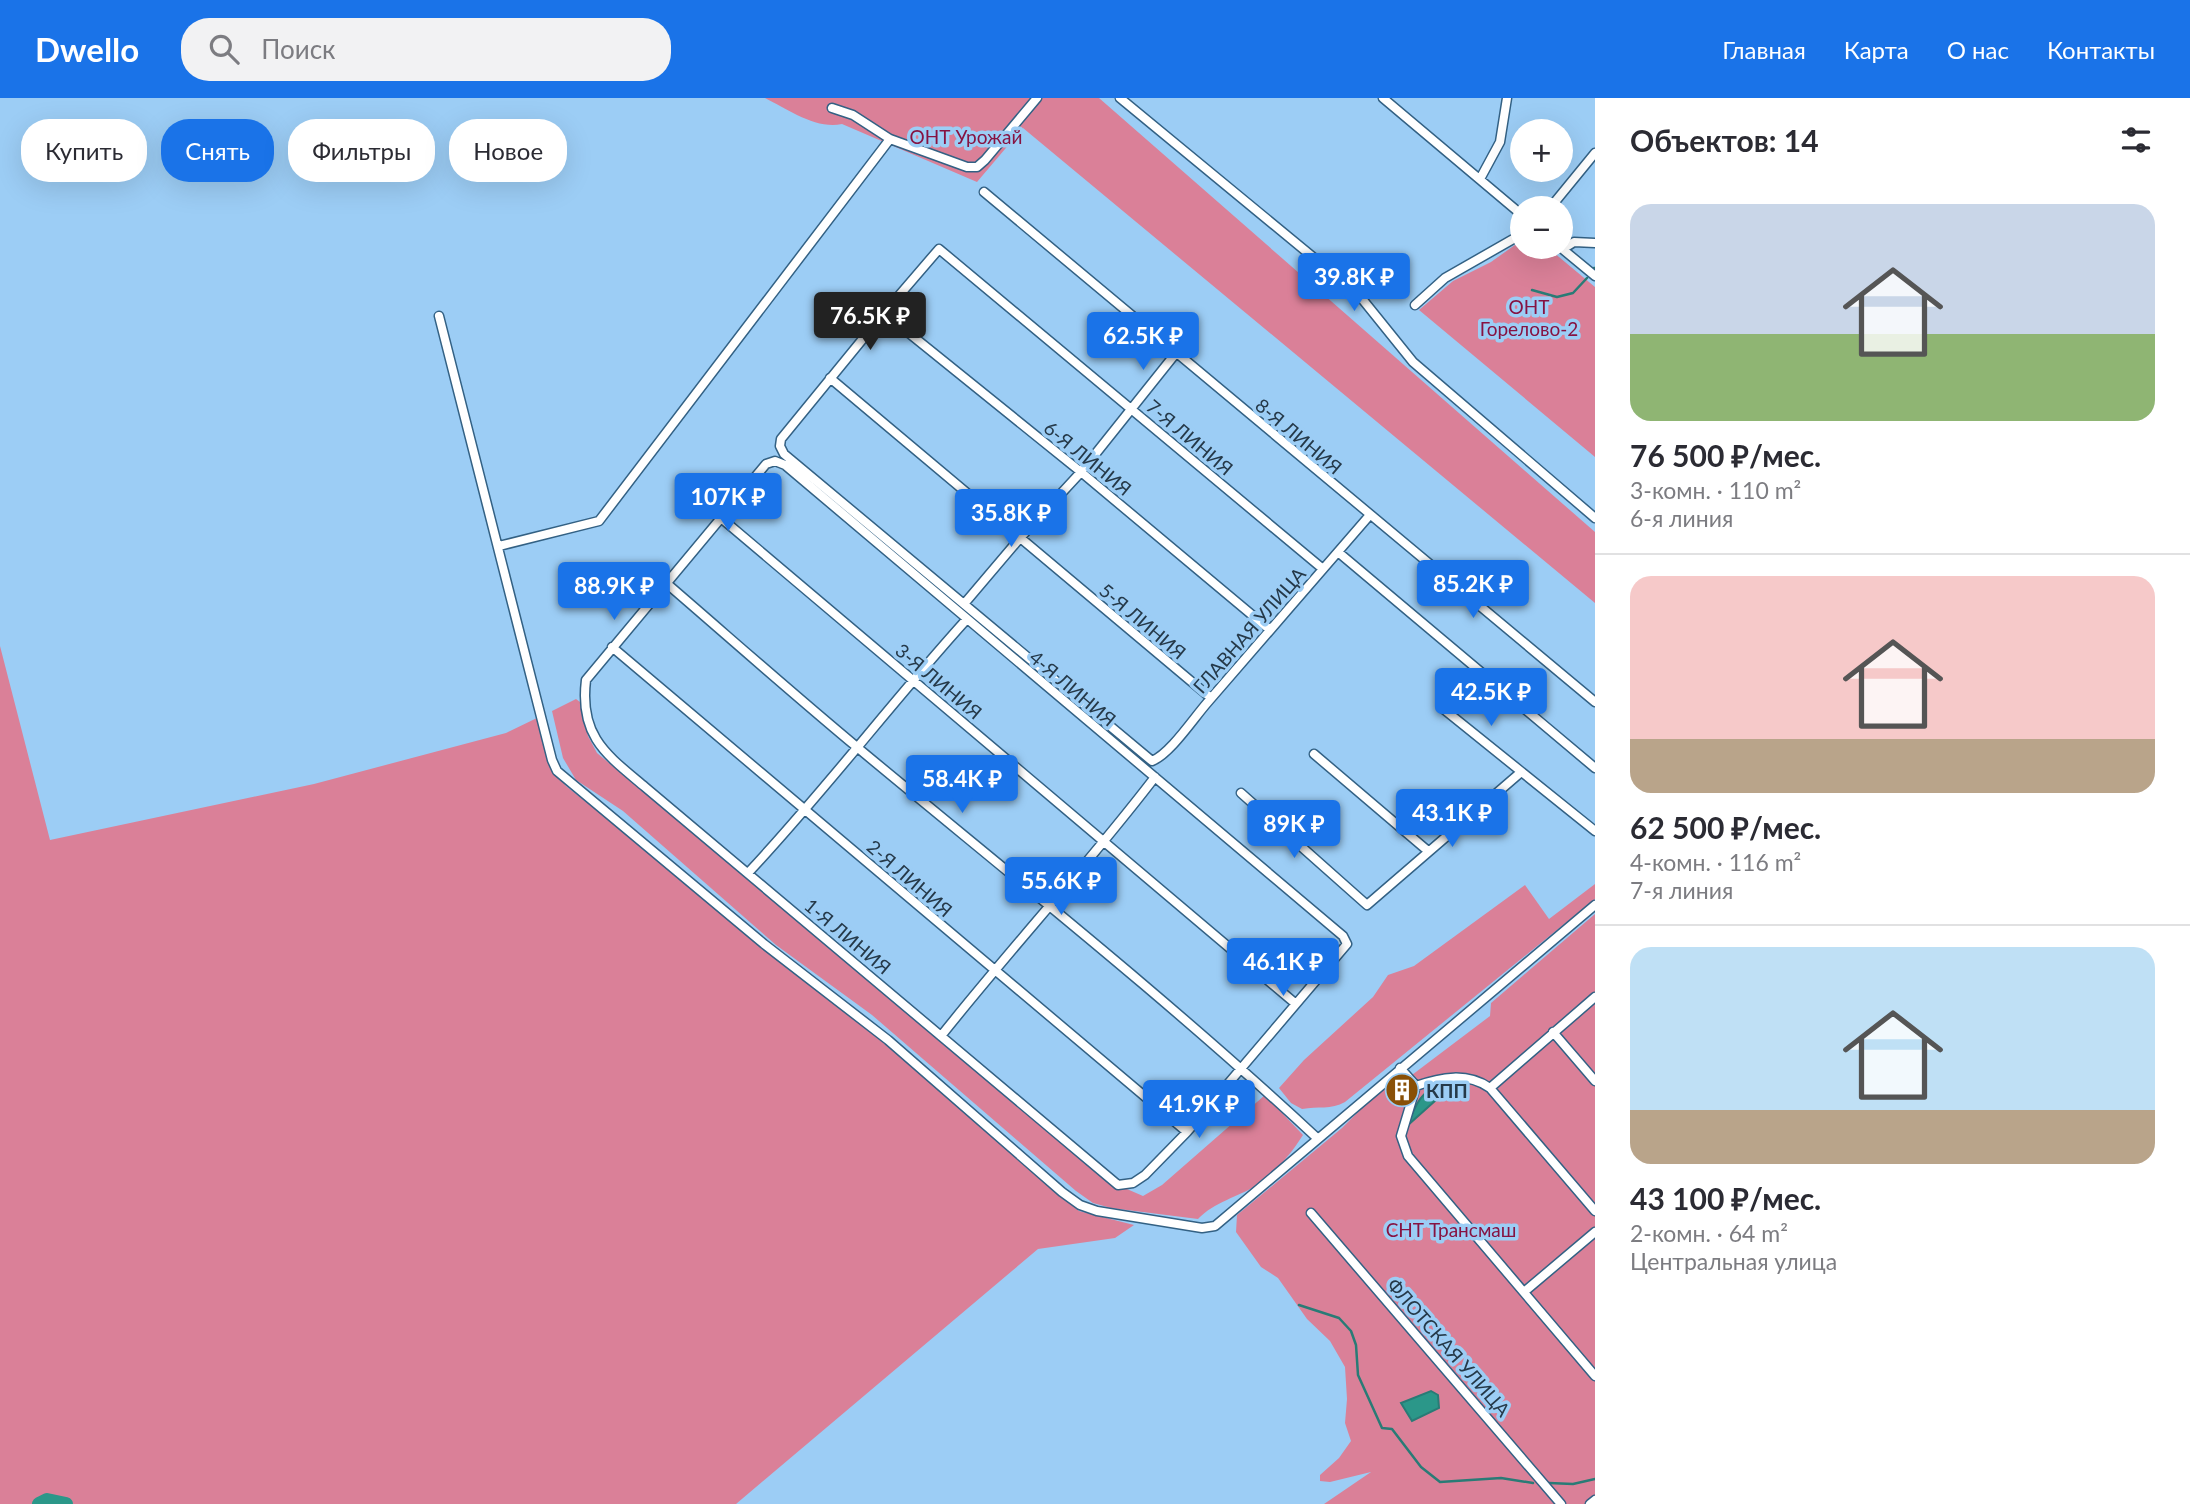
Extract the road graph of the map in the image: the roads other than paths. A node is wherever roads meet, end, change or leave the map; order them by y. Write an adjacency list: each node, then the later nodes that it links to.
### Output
1 (1037, 98): 6 (street)
2 (1121, 98): 26 (street)
3 (1383, 98): 8 (street)
4 (1507, 98): 8 (street)
5 (832, 108): 6 (street)
6 (890, 139): 28 (street)
7 (1595, 153): 10 (street)
8 (1480, 178): 11 (street)
9 (984, 192): 20 (street, 8-Я ЛИНИЯ)
10 (1560, 196)
11 (1510, 204)
12 (1510, 241): 17 (street)
13 (1573, 243): 14 (street)
14 (1595, 243)
15 (1573, 257): 16 (street)
16 (1595, 276)
17 (1415, 305)
18 (884, 313): 21 (street); 22 (street, 7-Я ЛИНИЯ); 23 (street, 6-Я ЛИНИЯ)
19 (439, 316): 28 (street)
20 (1177, 353): 22 (street); 24 (street, 8-Я ЛИНИЯ)
21 (830, 378): 27 (street, 5-Я ЛИНИЯ); 32 (street)
22 (1133, 409): 23 (street); 30 (street, 7-Я ЛИНИЯ)
23 (1081, 472): 27 (street); 34 (street, 6-Я ЛИНИЯ)
24 (1369, 516): 29 (street, ГЛАВНАЯ УЛИЦА); 38 (street, 8-Я ЛИНИЯ)
25 (721, 518): 31 (street); 33 (street, 4-Я ЛИНИЯ); 36 (street, 3-Я ЛИНИЯ)
26 (1595, 518)
27 (1020, 538): 32 (street); 37 (street, 5-Я ЛИНИЯ)
28 (499, 546): 64 (street)
29 (1338, 552): 30 (street, ГЛАВНАЯ УЛИЦА); 42 (street)
30 (1323, 569): 34 (street, ГЛАВНАЯ УЛИЦА)
31 (665, 582): 35 (street); 40 (street)
32 (964, 604): 37 (street, ГЛАВНАЯ УЛИЦА)
33 (966, 620): 36 (street); 44 (street, 4-Я ЛИНИЯ)
34 (1270, 630): 37 (street, ГЛАВНАЯ УЛИЦА)
35 (612, 647): 46 (street, 2-Я ЛИНИЯ); 50 (street, 1-Я ЛИНИЯ)
36 (914, 680): 40 (street); 48 (street, 3-Я ЛИНИЯ)
37 (1211, 698)
38 (1595, 702)
39 (1441, 707): 43 (street)
40 (856, 747): 46 (street); 52 (street)
41 (1314, 754): 49 (street)
42 (1595, 768)
43 (1520, 773): 47 (street); 49 (street)
44 (1155, 777): 48 (street); 55 (street, 4-Я ЛИНИЯ)
45 (1241, 793): 49 (street)
46 (807, 809): 50 (street); 53 (street, 2-Я ЛИНИЯ)
47 (1595, 831)
48 (1105, 843): 52 (street); 55 (street, 3-Я ЛИНИЯ)
49 (1428, 851)
50 (748, 873): 57 (street, 1-Я ЛИНИЯ)
51 (1595, 905): 58 (street)
52 (1051, 906): 53 (street); 59 (street)
53 (994, 970): 57 (street); 63 (street, 2-Я ЛИНИЯ)
54 (1595, 997): 56 (street)
55 (1296, 1004): 59 (street)
56 (1553, 1032): 60 (street); 62 (street)
57 (942, 1036): 63 (street, 1-Я ЛИНИЯ)
58 (1400, 1068): 61 (street); 64 (street)
59 (1241, 1069): 63 (street); 64 (street)
60 (1595, 1081)
61 (1416, 1086): 62 (street); 68 (street)
62 (1490, 1088): 65 (street)
63 (1187, 1132)
64 (1317, 1138)
65 (1595, 1211)
66 (1311, 1213): 71 (street, ФЛОТСКАЯ УЛИЦА)
67 (1595, 1232): 68 (street)
68 (1524, 1292): 69 (street)
69 (1595, 1376)
70 (1595, 1500): 72 (street)
71 (1561, 1504)
72 (1590, 1504)

